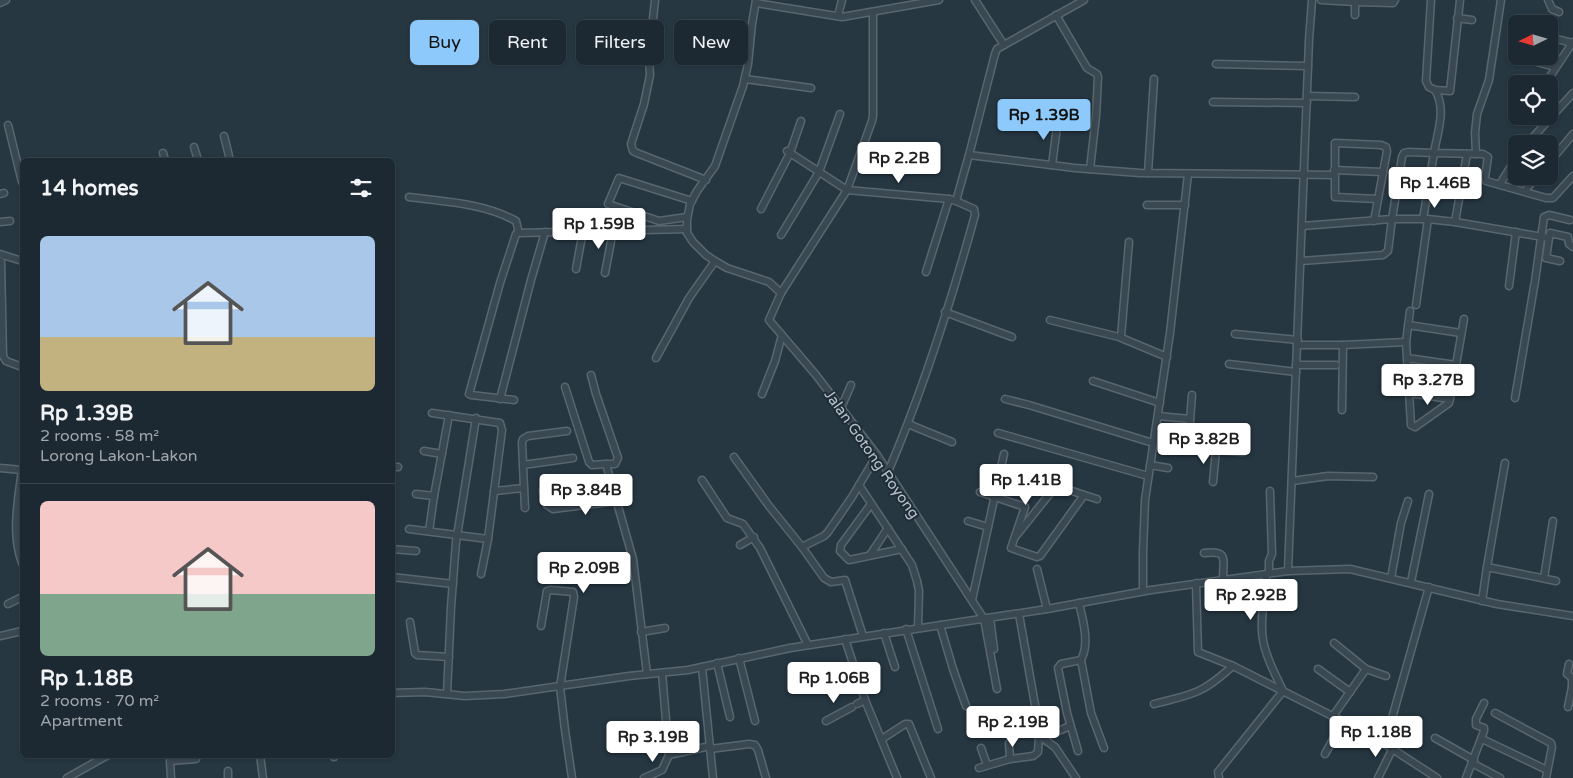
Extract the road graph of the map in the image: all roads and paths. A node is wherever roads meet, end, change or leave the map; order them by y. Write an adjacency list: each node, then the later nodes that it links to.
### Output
1 (6, 0): 16 (street)
2 (655, 0): 67 (street)
3 (842, 0): 21 (street)
4 (939, 0): 17 (street)
5 (975, 0): 26 (street)
6 (1084, 0): 19 (street)
7 (1312, 0): 29 (street)
8 (1321, 0): 14 (street)
9 (1395, 0): 14 (street)
10 (1431, 0): 35 (street)
11 (1460, 0): 22 (street)
12 (1500, 0): 52 (street)
13 (1548, 0): 18 (street)
14 (1355, 1): 20 (street)
15 (756, 2): 21 (street); 32 (street)
16 (0, 4)
17 (873, 12): 21 (street); 70 (street)
18 (1559, 12)
19 (1056, 15): 26 (street); 57 (street)
20 (1355, 15)
21 (838, 16)
22 (1457, 18): 23 (street); 35 (street)
23 (1472, 20)
24 (1558, 39): 25 (street)
25 (1573, 42): 30 (street)
26 (1004, 45): 53 (street)
27 (1216, 64): 29 (street)
28 (1545, 65): 30 (street)
29 (1308, 66): 38 (street)
30 (1555, 68): 31 (street)
31 (1551, 75)
32 (745, 79): 34 (street); 67 (street)
33 (1154, 79): 61 (street)
34 (812, 88)
35 (1435, 90): 50 (street)
36 (1572, 96): 45 (street)
37 (1354, 97): 38 (street)
38 (1307, 100): 39 (street); 65 (street)
39 (1212, 102)
40 (840, 114): 59 (street)
41 (1058, 119): 56 (street)
42 (801, 121): 48 (street)
43 (8, 124): 63 (street)
44 (1573, 134): 49 (street)
45 (1535, 135)
46 (224, 136): 55 (street)
47 (194, 148): 54 (street)
48 (788, 152): 59 (street); 79 (street)
49 (1558, 152)
50 (1434, 153): 51 (street); 81 (street); 82 (street)
51 (1467, 154): 52 (street); 87 (street)
52 (1476, 154): 68 (street)
53 (969, 155): 56 (street); 76 (street)
54 (197, 158)
55 (230, 158)
56 (1052, 165): 57 (street)
57 (1090, 169): 61 (street)
58 (1508, 171): 68 (street)
59 (819, 172): 70 (street); 95 (street)
60 (1382, 172): 62 (street); 62 (street); 74 (street)
61 (1148, 173): 64 (street)
62 (1334, 173): 65 (street); 74 (street)
63 (20, 174)
64 (1188, 174): 65 (street); 78 (street)
65 (1304, 174): 88 (street)
66 (1573, 176): 71 (street)
67 (706, 180): 75 (street)
68 (1500, 184): 71 (street)
69 (1530, 185): 71 (street)
70 (847, 190): 73 (street); 109 (street)
71 (1525, 191)
72 (409, 197): 94 (street)
73 (949, 199): 76 (street); 106 (street)
74 (1378, 199): 85 (street)
75 (692, 201): 80 (street); 80 (street)
76 (956, 201): 112 (street)
77 (1147, 205): 78 (street)
78 (1185, 205): 125 (street)
79 (761, 209)
80 (687, 217): 89 (street)
81 (1392, 219): 82 (street); 85 (street); 102 (street)
82 (1426, 219): 87 (street); 110 (street)
83 (1570, 220): 96 (street)
84 (10, 221): 86 (street)
85 (1374, 221): 88 (street)
86 (0, 222)
87 (1455, 222): 93 (street)
88 (1302, 226): 102 (street)
89 (687, 229): 90 (street); 104 (street)
90 (613, 230): 91 (street); 107 (street)
91 (583, 231): 92 (street); 105 (street)
92 (546, 232): 94 (street); 141 (street)
93 (1516, 232): 96 (street); 108 (street)
94 (519, 233): 141 (street)
95 (781, 235)
96 (1540, 236): 97 (street); 140 (street)
97 (1549, 238): 99 (street); 103 (street)
98 (1129, 242): 120 (street)
99 (1573, 247)
100 (1, 258): 101 (street); 123 (street)
101 (20, 261)
102 (1300, 261): 121 (street)
103 (1560, 261)
104 (715, 262): 109 (street); 126 (street)
105 (576, 269)
106 (926, 272)
107 (605, 273)
108 (1508, 286)
109 (781, 293): 118 (street, Jalan Gotong Royong)
110 (1416, 304)
111 (1410, 311): 115 (street)
112 (945, 312): 119 (street); 153 (street)
113 (1464, 319): 117 (street)
114 (1050, 320): 120 (street)
115 (1408, 325): 117 (street); 122 (street)
116 (1235, 334): 121 (street)
117 (1461, 334): 130 (street)
118 (782, 335): 138 (street); 146 (street, Jalan Gotong Royong)
119 (1012, 337)
120 (1121, 337): 125 (street)
121 (1297, 342): 124 (street); 132 (street)
122 (1406, 342): 124 (street); 127 (street)
123 (1, 345): 131 (street)
124 (1343, 345): 147 (street)
125 (1167, 357): 145 (street)
126 (656, 358)
127 (1407, 358): 130 (street); 137 (street)
128 (1229, 364): 132 (street)
129 (1336, 365): 132 (street)
130 (1456, 365): 143 (street)
131 (20, 366)
132 (1296, 368): 179 (street)
133 (591, 375): 167 (street)
134 (1093, 381): 145 (street)
135 (851, 385): 146 (street)
136 (565, 387): 167 (street)
137 (1409, 393): 143 (street); 143 (street)
138 (762, 394)
139 (1192, 395): 152 (street)
140 (1515, 398)
141 (500, 399): 144 (street)
142 (1005, 399): 157 (street)
143 (1450, 399)
144 (514, 400)
145 (1160, 403): 150 (street)
146 (841, 408): 163 (street, Jalan Gotong Royong)
147 (1342, 410)
148 (432, 413): 149 (street)
149 (449, 415): 151 (street); 161 (street)
150 (1158, 416): 152 (street); 157 (street)
151 (476, 418): 185 (street); 206 (street)
152 (1190, 419): 158 (street)
153 (908, 424): 156 (street); 174 (street)
154 (567, 431): 168 (street)
155 (998, 433): 175 (street)
156 (952, 442)
157 (1153, 443): 169 (street)
158 (1216, 450): 160 (street); 180 (street)
159 (424, 451): 161 (street)
160 (1243, 452)
161 (442, 454): 191 (street)
162 (1004, 454): 172 (street)
163 (876, 455): 174 (street, Jalan Gotong Royong); 181 (street)
164 (734, 457): 211 (street)
165 (573, 458): 168 (street)
166 (1505, 463): 218 (street)
167 (606, 464): 177 (street)
168 (524, 465): 183 (street)
169 (1150, 465): 173 (street); 175 (street)
170 (0, 468): 171 (street)
171 (20, 468)
172 (1001, 468): 182 (street); 192 (street)
173 (1168, 468)
174 (888, 472): 234 (street, Jalan Gotong Royong)
175 (1148, 476): 232 (street)
176 (1373, 477): 179 (street)
177 (612, 480): 194 (street); 194 (street)
178 (702, 480): 207 (street)
179 (1292, 481): 220 (street)
180 (1213, 482)
181 (859, 485): 196 (street); 211 (street)
182 (1056, 486): 190 (street); 199 (street)
183 (524, 488): 185 (street); 198 (street)
184 (20, 490): 216 (street)
185 (494, 491): 208 (street)
186 (980, 492): 192 (street)
187 (1270, 492): 221 (street)
188 (416, 494): 191 (street)
189 (1429, 494): 228 (street)
190 (1084, 495): 193 (street); 209 (street)
191 (434, 496): 205 (street)
192 (995, 496): 197 (street); 202 (street)
193 (1097, 499)
194 (617, 501): 249 (street)
195 (1408, 501): 224 (street)
196 (871, 504): 203 (street); 217 (street)
197 (1025, 507): 199 (street); 209 (street)
198 (525, 508)
199 (1036, 511): 209 (street)
200 (968, 520): 202 (street)
201 (1553, 521): 225 (street)
202 (988, 527): 234 (street)
203 (888, 528): 213 (street); 217 (street)
204 (409, 529): 205 (street)
205 (429, 532): 206 (street)
206 (457, 536): 208 (street); 230 (street)
207 (754, 537): 210 (street); 255 (street)
208 (488, 539): 222 (street)
209 (1013, 540)
210 (740, 545)
211 (802, 547): 252 (street)
212 (395, 549): 214 (street)
213 (902, 549): 217 (street); 246 (street)
214 (416, 551)
215 (1204, 553): 226 (street)
216 (20, 555)
217 (870, 555)
218 (1486, 567): 225 (street); 235 (street)
219 (1037, 569): 238 (street)
220 (1288, 571): 221 (street); 224 (street)
221 (1267, 573): 226 (street); 273 (street)
222 (481, 574)
223 (395, 577): 230 (street)
224 (1391, 578): 228 (street)
225 (1544, 578): 227 (street)
226 (1223, 579): 229 (street)
227 (1556, 581)
228 (1411, 582): 231 (street)
229 (1196, 583): 232 (street); 262 (street)
230 (452, 584): 257 (street)
231 (1428, 587): 235 (street); 295 (street)
232 (1143, 591): 236 (street)
233 (20, 598): 237 (street)
234 (972, 600): 241 (street, Jalan Gotong Royong)
235 (1482, 600): 240 (street)
236 (1079, 603): 238 (street); 259 (street)
237 (8, 604)
238 (1047, 609): 239 (street)
239 (1019, 614): 241 (street); 290 (street)
240 (1573, 616)
241 (987, 618): 243 (street); 256 (street); 272 (street)
242 (410, 622): 257 (street)
243 (940, 625): 246 (street); 280 (street)
244 (541, 626): 270 (street)
245 (665, 628): 249 (street)
246 (918, 628): 247 (street)
247 (906, 630): 250 (street); 289 (street)
248 (20, 631): 251 (street)
249 (641, 632): 268 (street)
250 (884, 632): 252 (street); 264 (street)
251 (0, 636)
252 (863, 636): 253 (street)
253 (845, 639): 255 (street); 277 (street)
254 (1334, 643): 266 (street)
255 (808, 645): 258 (street)
256 (994, 648)
257 (449, 657): 276 (street)
258 (738, 658): 260 (street); 286 (street)
259 (1081, 660): 288 (street); 298 (street)
260 (717, 663): 263 (street); 284 (street)
261 (1569, 664): 271 (street)
262 (1232, 666): 273 (street); 279 (street)
263 (702, 667): 267 (street); 296 (street)
264 (895, 667)
265 (1318, 668): 274 (street)
266 (1366, 669): 269 (street); 274 (street)
267 (662, 673): 268 (street); 301 (street)
268 (647, 674): 270 (street)
269 (1386, 676)
270 (560, 687): 276 (street); 314 (street)
271 (1572, 687): 281 (street)
272 (997, 689)
273 (1283, 691): 283 (street); 321 (street)
274 (1350, 692): 283 (street)
275 (395, 693): 276 (street)
276 (447, 694)
277 (865, 700): 287 (street); 292 (street)
278 (1484, 703): 293 (street)
279 (1154, 704)
280 (966, 706)
281 (1568, 707)
282 (1495, 713): 310 (street)
283 (1333, 716): 285 (street)
284 (730, 717)
285 (1343, 720): 295 (street); 302 (street)
286 (755, 721)
287 (826, 721)
288 (1070, 726): 290 (street); 300 (street)
289 (938, 729)
290 (1045, 736): 306 (street); 320 (street)
291 (1435, 738): 307 (street)
292 (882, 739): 318 (street); 319 (street)
293 (1482, 739): 307 (street); 310 (street)
294 (1009, 743): 306 (street)
295 (1385, 743): 299 (street)
296 (710, 748): 301 (street); 316 (street); 317 (street)
297 (981, 748): 308 (street)
298 (1104, 748)
299 (1393, 748): 322 (street); 323 (street)
300 (1078, 751)
301 (670, 754): 315 (street)
302 (1325, 754)
303 (103, 758): 311 (street)
304 (260, 758): 313 (street)
305 (196, 759): 312 (street)
306 (1010, 759): 308 (street)
307 (1473, 761): 324 (street); 325 (street)
308 (988, 765): 309 (street)
309 (979, 768)
310 (1547, 770): 326 (street)
311 (67, 778)
312 (171, 778)
313 (263, 778)
314 (572, 778)
315 (644, 778)
316 (713, 778)
317 (766, 778)
318 (897, 778)
319 (931, 778)
320 (1076, 778)
321 (1219, 778)
322 (1378, 778)
323 (1437, 778)
324 (1466, 778)
325 (1500, 778)
326 (1546, 778)

